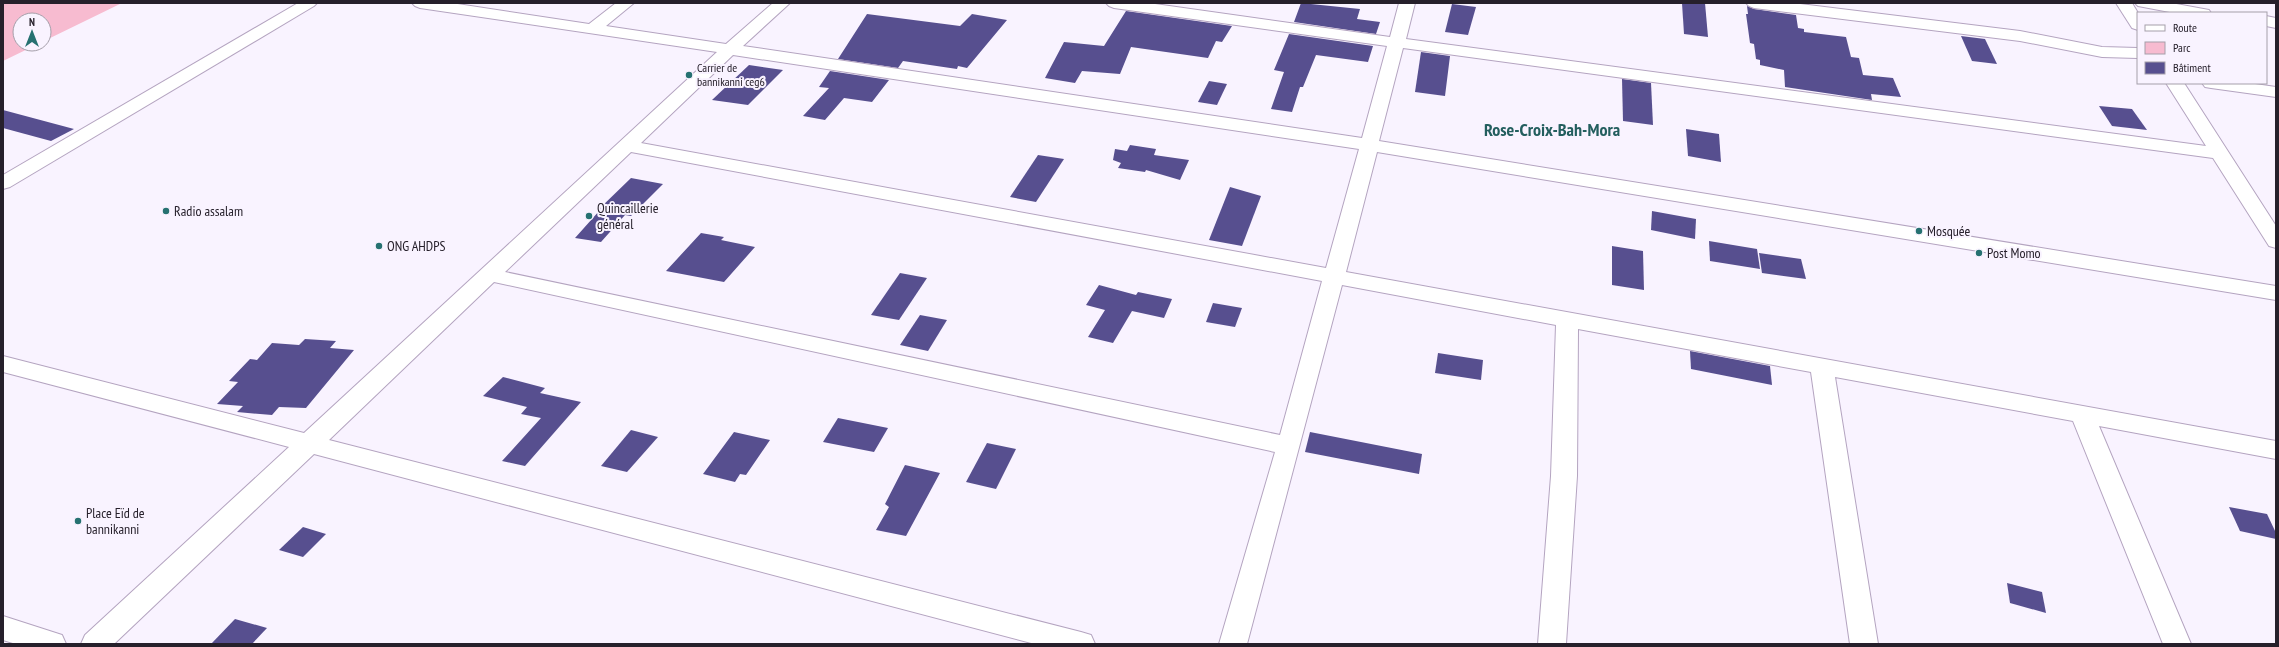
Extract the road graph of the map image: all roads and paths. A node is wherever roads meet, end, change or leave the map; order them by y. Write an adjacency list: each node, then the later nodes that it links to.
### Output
1 (309, 3): 23 (street)
2 (420, 3): 10 (street)
3 (626, 3): 13 (street)
4 (782, 3): 15 (street)
5 (1114, 3): 14 (street)
6 (1407, 3): 14 (street)
7 (1754, 3): 16 (street)
8 (2124, 3): 12 (street)
9 (2143, 3): 11 (street)
10 (471, 7): 13 (street)
11 (2197, 12)
12 (2137, 24)
13 (591, 30): 15 (street)
14 (1397, 42): 20 (street); 22 (street)
15 (729, 50): 20 (street); 21 (street)
16 (2137, 53)
17 (2176, 84): 22 (street)
18 (2219, 84): 19 (street)
19 (2276, 92)
20 (1369, 145): 26 (street); 27 (street)
21 (626, 146): 25 (street); 26 (street)
22 (2220, 153): 24 (street)
23 (3, 183)
24 (2276, 242)
25 (490, 275): 32 (street); 33 (street)
26 (1333, 276): 28 (street); 33 (street)
27 (2276, 293)
28 (1567, 320): 30 (street); 40 (street)
29 (3, 364): 32 (street)
30 (1822, 366): 31 (street); 41 (street)
31 (2082, 414): 34 (street); 42 (street)
32 (308, 443): 37 (street); 38 (street)
33 (1289, 446): 39 (street)
34 (2276, 450)
35 (3, 628): 36 (street)
36 (52, 644)
37 (95, 644)
38 (1081, 644)
39 (1233, 644)
40 (1552, 644)
41 (1864, 644)
42 (2177, 644)

